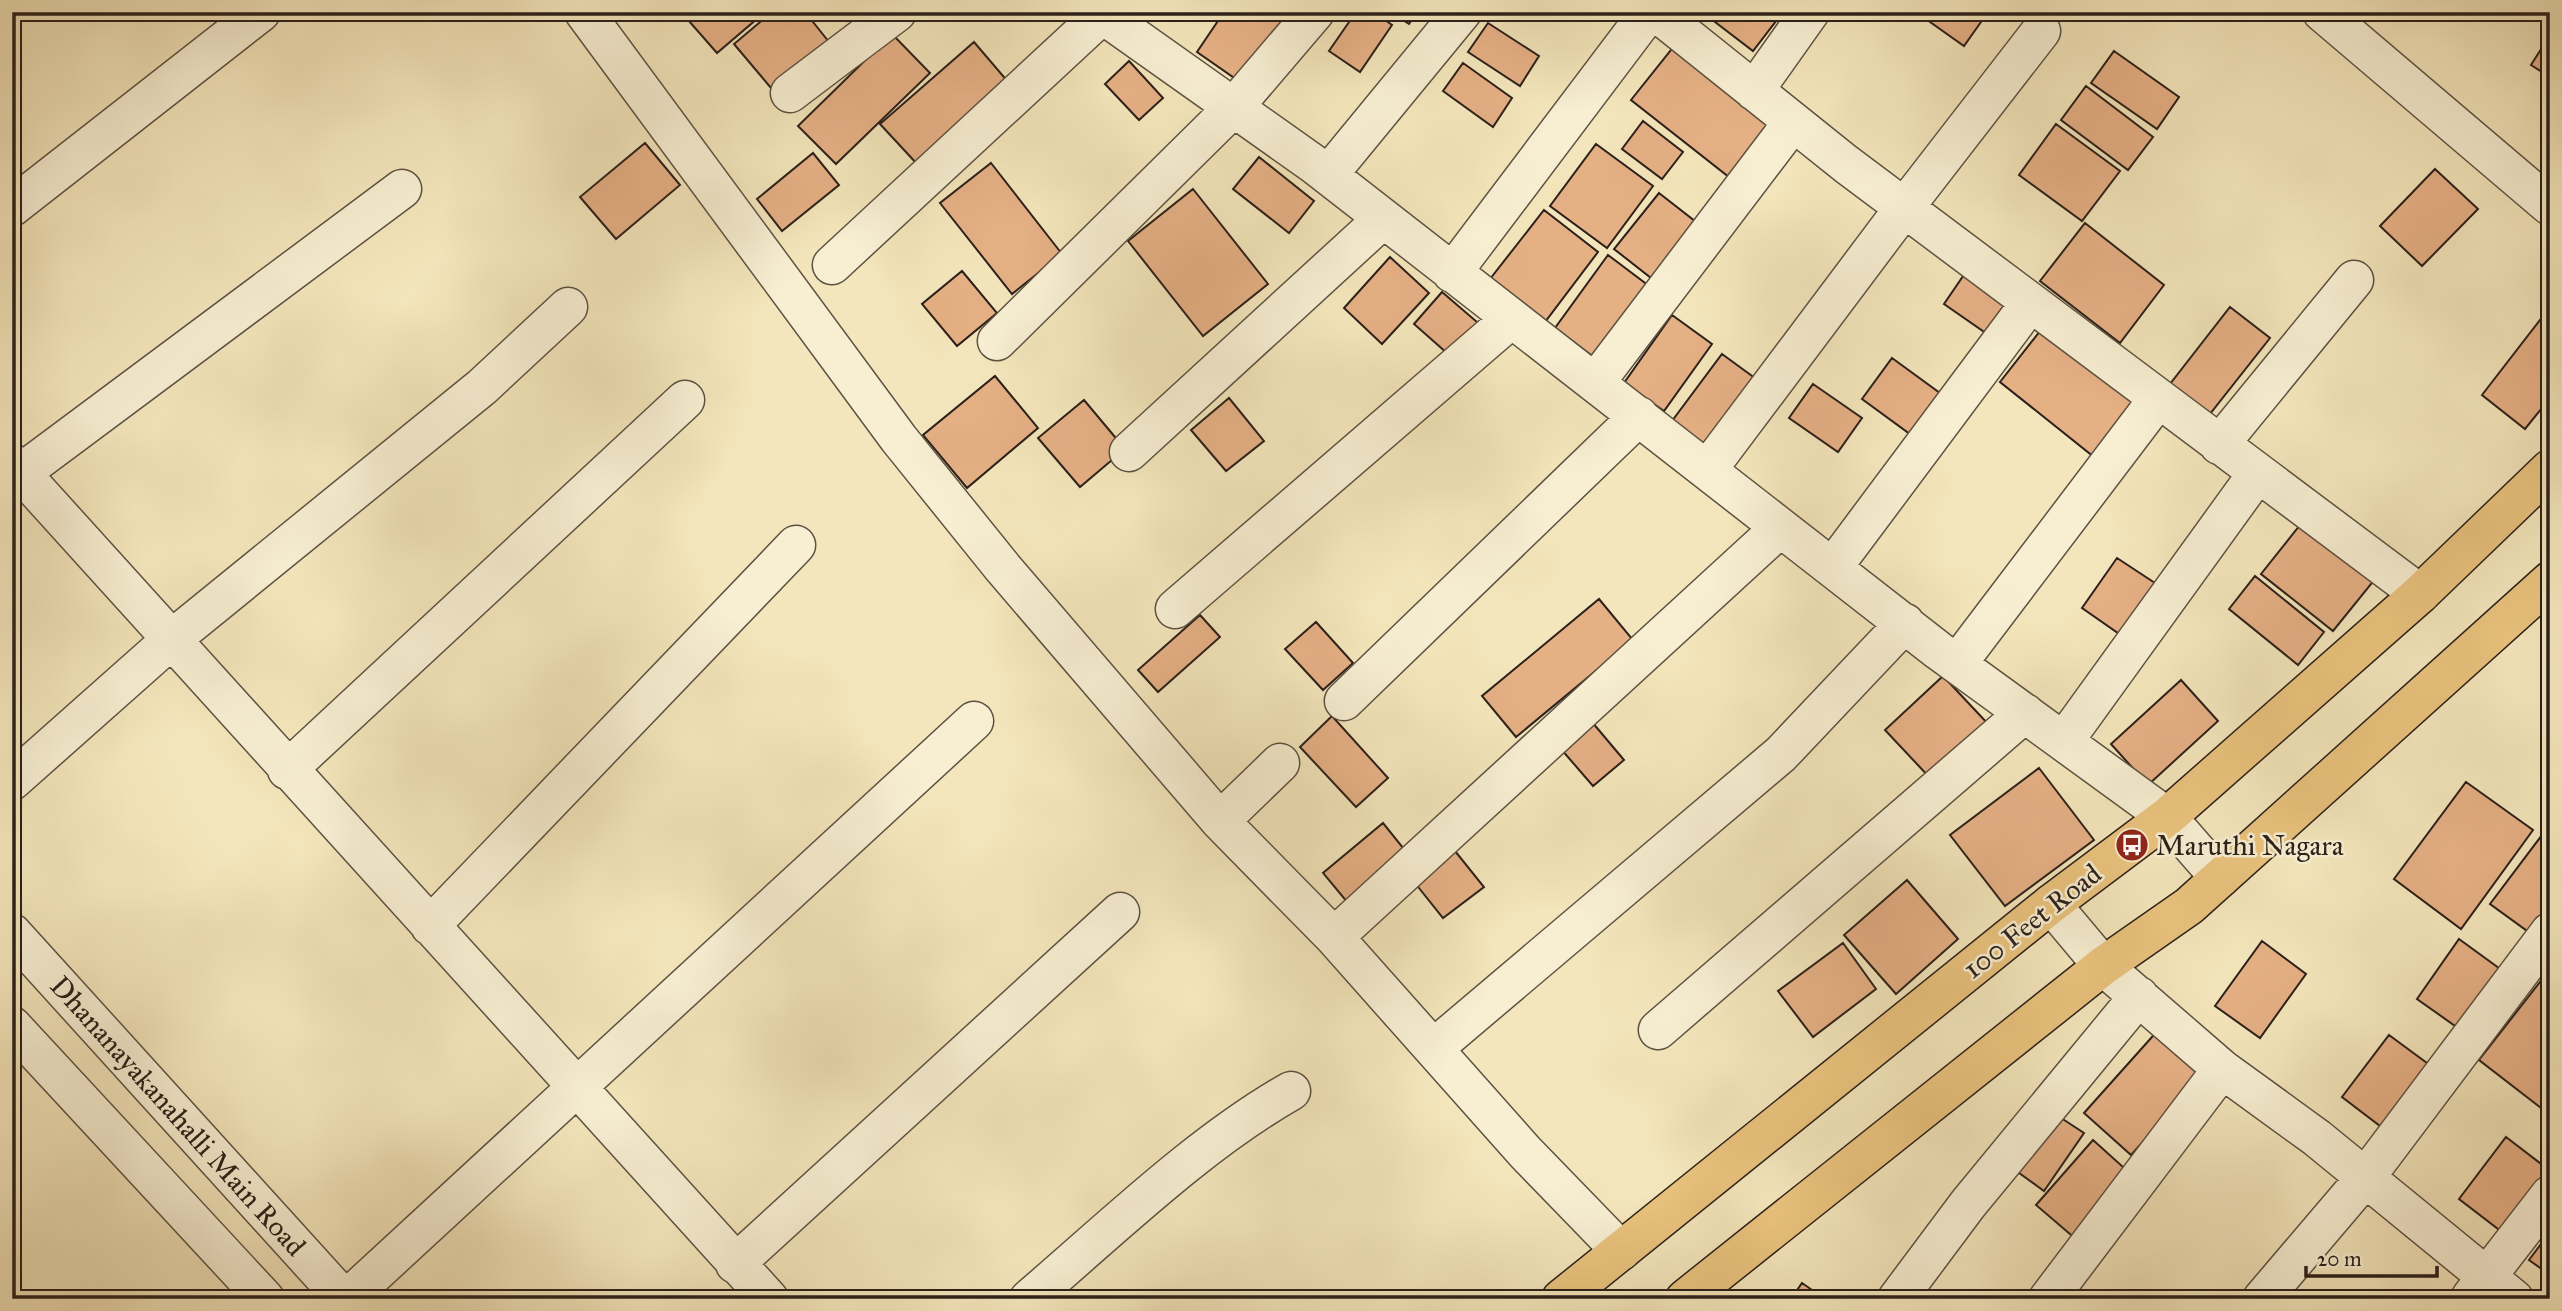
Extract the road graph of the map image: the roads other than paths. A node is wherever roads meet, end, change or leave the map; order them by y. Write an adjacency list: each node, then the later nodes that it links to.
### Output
1 (261, 12): 19 (street)
2 (584, 12): 56 (street)
3 (897, 12): 13 (street)
4 (1315, 12): 14 (street)
5 (1462, 12): 16 (street)
6 (1649, 12): 23 (street)
7 (1656, 12): 12 (street)
8 (1810, 12): 12 (street)
9 (2322, 12): 18 (street)
10 (1102, 13): 14 (street); 22 (street)
11 (2041, 32): 20 (street)
12 (1754, 91): 15 (street)
13 (790, 93)
14 (1233, 108): 16 (street); 28 (street)
15 (1793, 122): 20 (street); 29 (street)
16 (1328, 175): 21 (street)
17 (402, 189): 35 (street)
18 (2550, 206)
19 (12, 207)
20 (1904, 208): 25 (street); 37 (street)
21 (1383, 219): 23 (street); 34 (street)
22 (832, 265)
23 (1452, 272): 27 (street)
24 (2354, 280): 33 (street)
25 (2031, 303): 30 (street); 41 (street)
26 (568, 307): 46 (street)
27 (1511, 319): 29 (street); 44 (street)
28 (997, 341)
29 (1595, 383): 32 (street)
30 (2158, 399): 33 (street); 47 (street)
31 (685, 400): 53 (street)
32 (1639, 416): 37 (street); 48 (street)
33 (2219, 445): 38 (street)
34 (1129, 452)
35 (17, 468): 46 (street)
36 (2550, 469): 43 (main road, 100 Feet Road)
37 (1708, 470): 39 (street)
38 (2257, 474): 43 (street); 51 (street)
39 (1780, 528): 41 (street); 63 (street)
40 (796, 545): 60 (street)
41 (1833, 567): 45 (street)
42 (2550, 581): 57 (main road)
43 (2420, 594): 55 (main road, 100 Feet Road)
44 (1175, 608)
45 (1905, 623): 47 (street); 68 (street)
46 (172, 639): 53 (street); 54 (street)
47 (1957, 664): 49 (street)
48 (1344, 701)
49 (2025, 713): 51 (street); 67 (street)
50 (974, 721): 70 (street)
51 (2064, 741): 55 (street)
52 (1280, 763): 56 (street)
53 (286, 770): 60 (street)
54 (12, 781)
55 (2167, 817): 57 (street); 58 (main road, 100 Feet Road)
56 (1220, 821): 63 (street)
57 (2220, 878): 64 (main road)
58 (2051, 904): 64 (street); 74 (main road, 100 Feet Road)
59 (1120, 912): 75 (street)
60 (430, 926): 70 (street)
61 (2550, 932): 72 (street)
62 (12, 933): 78 (street, Dhananayakanahalli Main Road)
63 (1334, 937): 68 (street)
64 (2102, 966): 65 (street); 82 (main road)
65 (2139, 996): 69 (street); 83 (street)
66 (12, 1026): 77 (street, Dhananayakanahalli Main Road)
67 (1658, 1030)
68 (1434, 1048): 74 (street)
69 (2222, 1069): 72 (street); 84 (street)
70 (577, 1088): 75 (street); 78 (street)
71 (1291, 1091): 80 (street)
72 (2365, 1178): 76 (street); 85 (street)
73 (2550, 1195): 76 (street)
74 (1621, 1251): 81 (main road, 100 Feet Road)
75 (735, 1264): 79 (street)
76 (2490, 1292)
77 (265, 1299)
78 (345, 1299)
79 (769, 1299)
80 (1029, 1299)
81 (1561, 1299)
82 (1685, 1299)
83 (1897, 1299)
84 (2048, 1299)
85 (2262, 1299)

